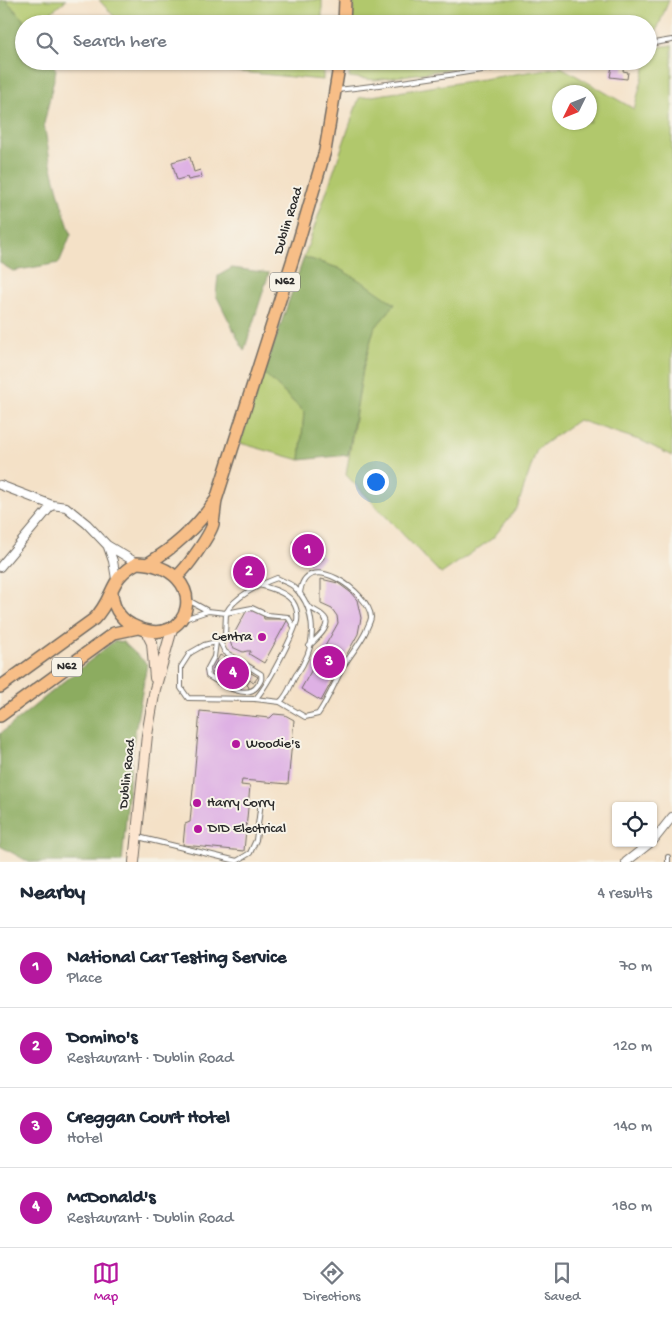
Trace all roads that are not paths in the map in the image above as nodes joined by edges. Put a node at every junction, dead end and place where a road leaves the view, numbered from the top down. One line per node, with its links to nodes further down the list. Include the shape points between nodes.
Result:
1 (345, 0): 2 (main road)
2 (344, 15)
3 (672, 40): 4 (lane)
4 (657, 42)
5 (338, 70): 7 (main road, Dublin Road / N62)
6 (479, 70): 7 (lane)
7 (335, 90): 9 (main road, Dublin Road / N62, via 325,151)
8 (0, 486): 10 (street)
9 (216, 500): 12 (main road, Dublin Road / N62, via 201,521 170,549); 14 (main road, Dublin Road / N62, via 212,526 187,567)
10 (52, 505): 11 (street, via 66,507); 13 (street)
11 (107, 545): 12 (street); 15 (street, via 112,556)
12 (142, 564): 14 (main road); 15 (main road, N62, via 124,571)
13 (0, 567)
14 (176, 576): 18 (main road, via 184,586)
15 (114, 585): 25 (main road, via 113,601 120,616); 28 (main road, N62, via 94,619)
16 (258, 585): 17 (lane, via 277,578 293,585); 21 (lane); 23 (lane, via 294,602 298,612)
17 (300, 594): 19 (lane); 31 (lane, via 301,584 309,575 322,572 360,595 371,618 318,714 305,717)
18 (187, 599): 20 (lane); 22 (main road)
19 (307, 606): 27 (lane, via 312,630); 27 (lane, via 326,620 323,632)
20 (208, 611): 21 (lane); 22 (lane)
21 (226, 613): 23 (lane, via 252,608 267,615 288,617); 26 (lane, via 225,636)
22 (180, 620): 24 (main road)
23 (294, 627): 30 (lane)
24 (172, 629): 25 (main road, N62, via 163,632); 29 (main road, Dublin Road)
25 (142, 630): 29 (main road, Dublin Road, via 152,643); 32 (main road, N62, via 114,633)
26 (217, 641): 26 (lane, via 208,676 246,693 253,691 259,685 261,674 225,652); 30 (lane, via 190,653 181,667 181,688 188,698)
27 (309, 646): 31 (lane, via 287,696)
28 (0, 686)
29 (155, 689): 35 (main road, Dublin Road)
30 (255, 699): 31 (lane)
31 (280, 702)
32 (0, 716)
33 (261, 802): 35 (lane, via 256,840 250,853 237,861)
34 (672, 817): 36 (street)
35 (136, 836): 39 (main road, Dublin Road)
36 (657, 836)
37 (645, 847): 38 (street)
38 (629, 861)
39 (134, 862)

